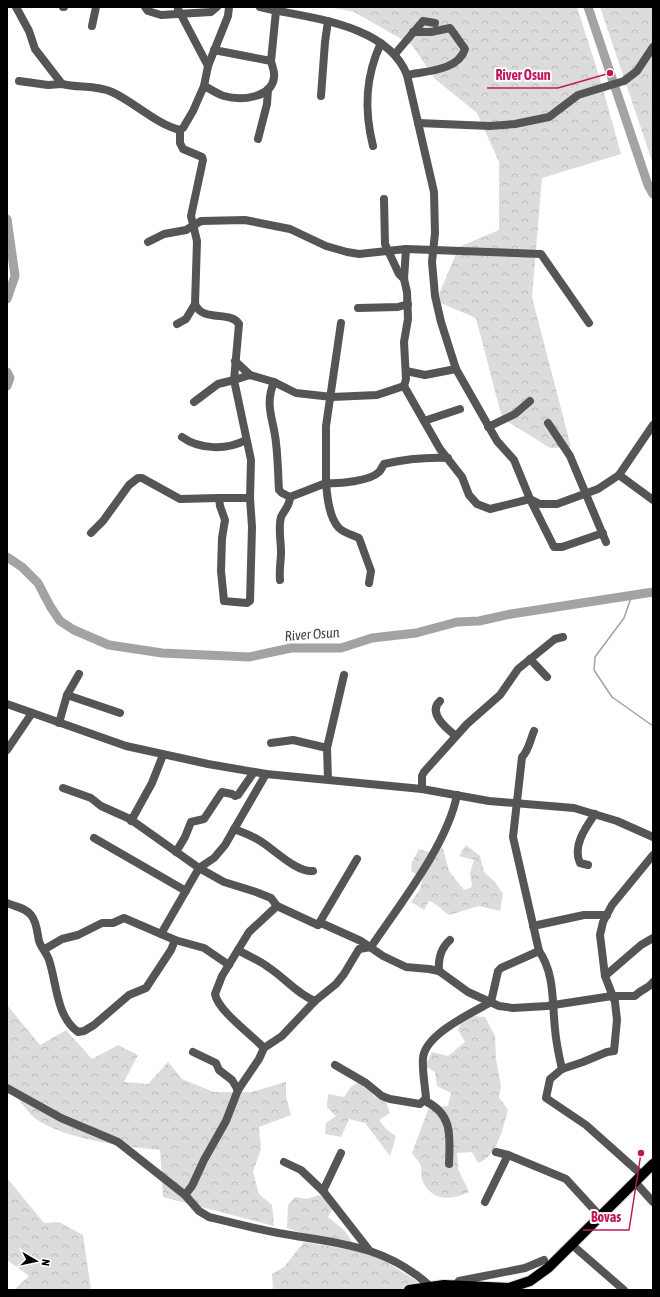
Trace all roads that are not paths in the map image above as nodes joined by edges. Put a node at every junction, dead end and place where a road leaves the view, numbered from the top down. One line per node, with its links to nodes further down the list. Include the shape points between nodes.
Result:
1 (16, 7): 23 (street, via 35,49)
2 (96, 7): 13 (street)
3 (145, 7): 7 (street, via 155,14)
4 (217, 7): 7 (street, via 211,12)
5 (229, 7): 17 (street, via 228,16)
6 (260, 7): 8 (street)
7 (178, 10): 20 (street)
8 (276, 11): 9 (street); 11 (street)
9 (287, 13): 10 (street); 11 (street)
10 (328, 21): 15 (street, via 360,32); 26 (street)
11 (276, 23): 19 (street)
12 (435, 23): 14 (street, via 423,22)
13 (92, 26)
14 (414, 32): 18 (street); 21 (street, via 450,28 465,49 449,68)
15 (381, 43): 18 (street); 30 (street, via 375,55 368,84 368,112)
16 (653, 47): 27 (street, via 637,71 624,81 578,95 549,117 515,124)
17 (214, 50): 19 (street); 20 (street)
18 (395, 54): 21 (street)
19 (271, 61): 25 (street, via 274,76)
20 (208, 66): 24 (street)
21 (407, 75): 27 (street)
22 (19, 81): 23 (street)
23 (62, 84): 28 (street, via 111,92)
24 (204, 86): 25 (street, via 227,97 251,98); 28 (street, via 193,112)
25 (268, 89): 29 (street)
26 (321, 96)
27 (418, 124): 36 (street, via 434,192)
28 (180, 130): 32 (street, via 180,143 183,149 198,154 203,160 191,216)
29 (258, 139)
30 (373, 146)
31 (384, 199): 35 (street, via 385,244)
32 (193, 225): 33 (street, via 179,233 164,234); 35 (street, via 208,220 245,220 290,229 326,246 347,252 359,254); 38 (street, via 197,241)
33 (148, 242)
34 (406, 250): 35 (street); 36 (street); 37 (street)
35 (389, 251): 37 (street, via 399,274)
36 (433, 251): 42 (street, via 541,254); 45 (street, via 434,296)
37 (404, 279): 39 (street)
38 (195, 304): 43 (street, via 186,319); 44 (street, via 200,312 237,321 240,329)
39 (408, 304): 40 (street); 46 (street, via 404,342)
40 (358, 308)
41 (341, 323): 51 (street)
42 (589, 323)
43 (177, 324)
44 (235, 361): 47 (street); 48 (street)
45 (456, 369): 46 (street, via 425,375); 58 (street)
46 (406, 371): 50 (street)
47 (250, 375): 48 (street); 49 (street)
48 (234, 380): 53 (street, via 218,384); 60 (street)
49 (274, 382): 51 (street, via 303,394); 65 (street, via 269,394 269,403 280,490 282,494)
50 (404, 386): 51 (street, via 377,395); 55 (street)
51 (332, 397): 63 (street, via 326,426)
52 (530, 401): 58 (street, via 515,414)
53 (194, 402)
54 (460, 408): 55 (street)
55 (424, 420): 61 (street)
56 (548, 423): 64 (street, via 570,456)
57 (653, 425): 62 (street)
58 (488, 427): 68 (street, via 496,441 514,460)
59 (182, 437): 60 (street, via 195,445 215,447 232,446)
60 (246, 440): 67 (street, via 251,460)
61 (448, 458): 63 (street, via 422,457 400,460 384,464 380,471 362,479); 68 (street, via 462,476 469,496 481,507 490,509)
62 (619, 475): 64 (street); 69 (street)
63 (326, 483): 65 (street); 74 (street, via 327,495 340,529 359,538 371,571)
64 (585, 495): 68 (street, via 557,504 540,504); 71 (street)
65 (290, 497): 73 (street, via 280,523)
66 (219, 498): 67 (street); 67 (street, via 225,520 220,571 223,600 247,603 251,597); 70 (street, via 180,499 138,478 129,485)
67 (250, 498)
68 (530, 499): 71 (street, via 554,547 562,547)
69 (653, 500)
70 (91, 533)
71 (603, 533): 72 (street)
72 (606, 542)
73 (280, 580)
74 (369, 583)
75 (563, 637): 76 (street, via 555,639)
76 (530, 659): 79 (street); 87 (street, via 518,669 500,695)
77 (79, 674): 80 (street)
78 (344, 674): 89 (street)
79 (547, 677)
80 (67, 696): 83 (street); 85 (street)
81 (440, 701): 87 (street, via 436,707 438,717)
82 (7, 704): 84 (street)
83 (120, 713)
84 (32, 714): 85 (street); 90 (street)
85 (59, 723): 91 (street, via 126,746)
86 (534, 731): 98 (street, via 527,752 522,757)
87 (456, 736): 96 (street, via 424,772)
88 (271, 743): 89 (street, via 293,740)
89 (327, 748): 94 (street)
90 (7, 750)
91 (163, 755): 92 (street); 100 (street, via 152,783)
92 (254, 772): 93 (street); 104 (street, via 238,795 222,792 204,819 191,822)
93 (266, 774): 94 (street); 101 (street)
94 (328, 779): 96 (street)
95 (63, 788): 100 (street, via 91,798)
96 (422, 789): 97 (street)
97 (457, 795): 98 (street, via 489,801); 120 (street, via 442,837)
98 (518, 802): 99 (street, via 554,805); 115 (street, via 513,837)
99 (595, 814): 102 (street); 107 (street, via 583,831 579,844 579,861)
100 (131, 821): 104 (street)
101 (234, 829): 108 (street, via 214,858); 109 (street, via 257,839 299,868 307,872)
102 (653, 837)
103 (94, 838): 110 (street)
104 (176, 852): 108 (street)
105 (653, 855): 113 (street, via 618,896)
106 (357, 859): 114 (street)
107 (588, 865)
108 (199, 868): 110 (street); 112 (street, via 224,882 271,898)
109 (313, 871)
110 (186, 891): 116 (street)
111 (7, 903): 121 (street, via 25,909 32,916 40,943)
112 (277, 906): 114 (street); 122 (street, via 249,932)
113 (607, 915): 115 (street, via 584,915); 126 (street, via 600,935)
114 (318, 925): 120 (street, via 322,923)
115 (533, 926): 123 (street)
116 (161, 934): 118 (street); 121 (street, via 124,918 113,923 102,923 78,935 62,939)
117 (653, 938): 126 (street)
118 (175, 940): 121 (street, via 146,988 129,995 84,1032 78,1032 71,1027 61,1010); 124 (street, via 204,948)
119 (450, 940): 125 (street, via 442,949)
120 (371, 947): 125 (street, via 382,956 406,967); 129 (street, via 359,949 344,974)
121 (45, 949)
122 (238, 950): 124 (street); 129 (street, via 268,966 303,996)
123 (539, 950): 130 (street, via 498,971); 131 (street, via 549,971)
124 (229, 965): 132 (street, via 216,989 216,997 241,1028)
125 (439, 971): 130 (street, via 468,992)
126 (605, 976): 128 (street)
127 (653, 982): 128 (street, via 646,990 639,991 635,996)
128 (616, 998): 131 (street); 135 (street, via 614,1051)
129 (315, 1001): 132 (street, via 282,1036)
130 (490, 1002): 131 (street, via 513,1008); 138 (street, via 432,1039 425,1048)
131 (553, 1005): 135 (street)
132 (264, 1048): 137 (street, via 260,1059)
133 (193, 1052): 137 (street, via 216,1063 219,1070 232,1080)
134 (335, 1065): 138 (street, via 366,1083 382,1096 420,1104)
135 (562, 1069): 145 (street, via 550,1079 546,1098 586,1125)
136 (7, 1088): 147 (street, via 61,1118 118,1142)
137 (238, 1090): 147 (street, via 226,1121)
138 (425, 1101): 143 (street, via 440,1110 446,1118 449,1128)
139 (496, 1152): 141 (street)
140 (341, 1153): 146 (street)
141 (508, 1155): 148 (street); 150 (street, via 566,1180)
142 (284, 1162): 146 (street, via 300,1170)
143 (449, 1164)
144 (653, 1164): 145 (main road)
145 (638, 1178): 149 (street); 150 (main road)
146 (323, 1191): 152 (street)
147 (185, 1195): 152 (street, via 199,1211 209,1217)
148 (485, 1202)
149 (653, 1202)
150 (599, 1215): 151 (main road)
151 (571, 1244): 156 (main road, via 548,1268 530,1281 509,1288); 158 (street)
152 (369, 1250): 154 (street, via 382,1254 421,1277)
153 (544, 1260): 155 (street, via 525,1268 459,1281)
154 (430, 1286): 155 (main road); 157 (main road)
155 (455, 1286): 156 (main road)
156 (483, 1289)
157 (409, 1290)
158 (624, 1290)

